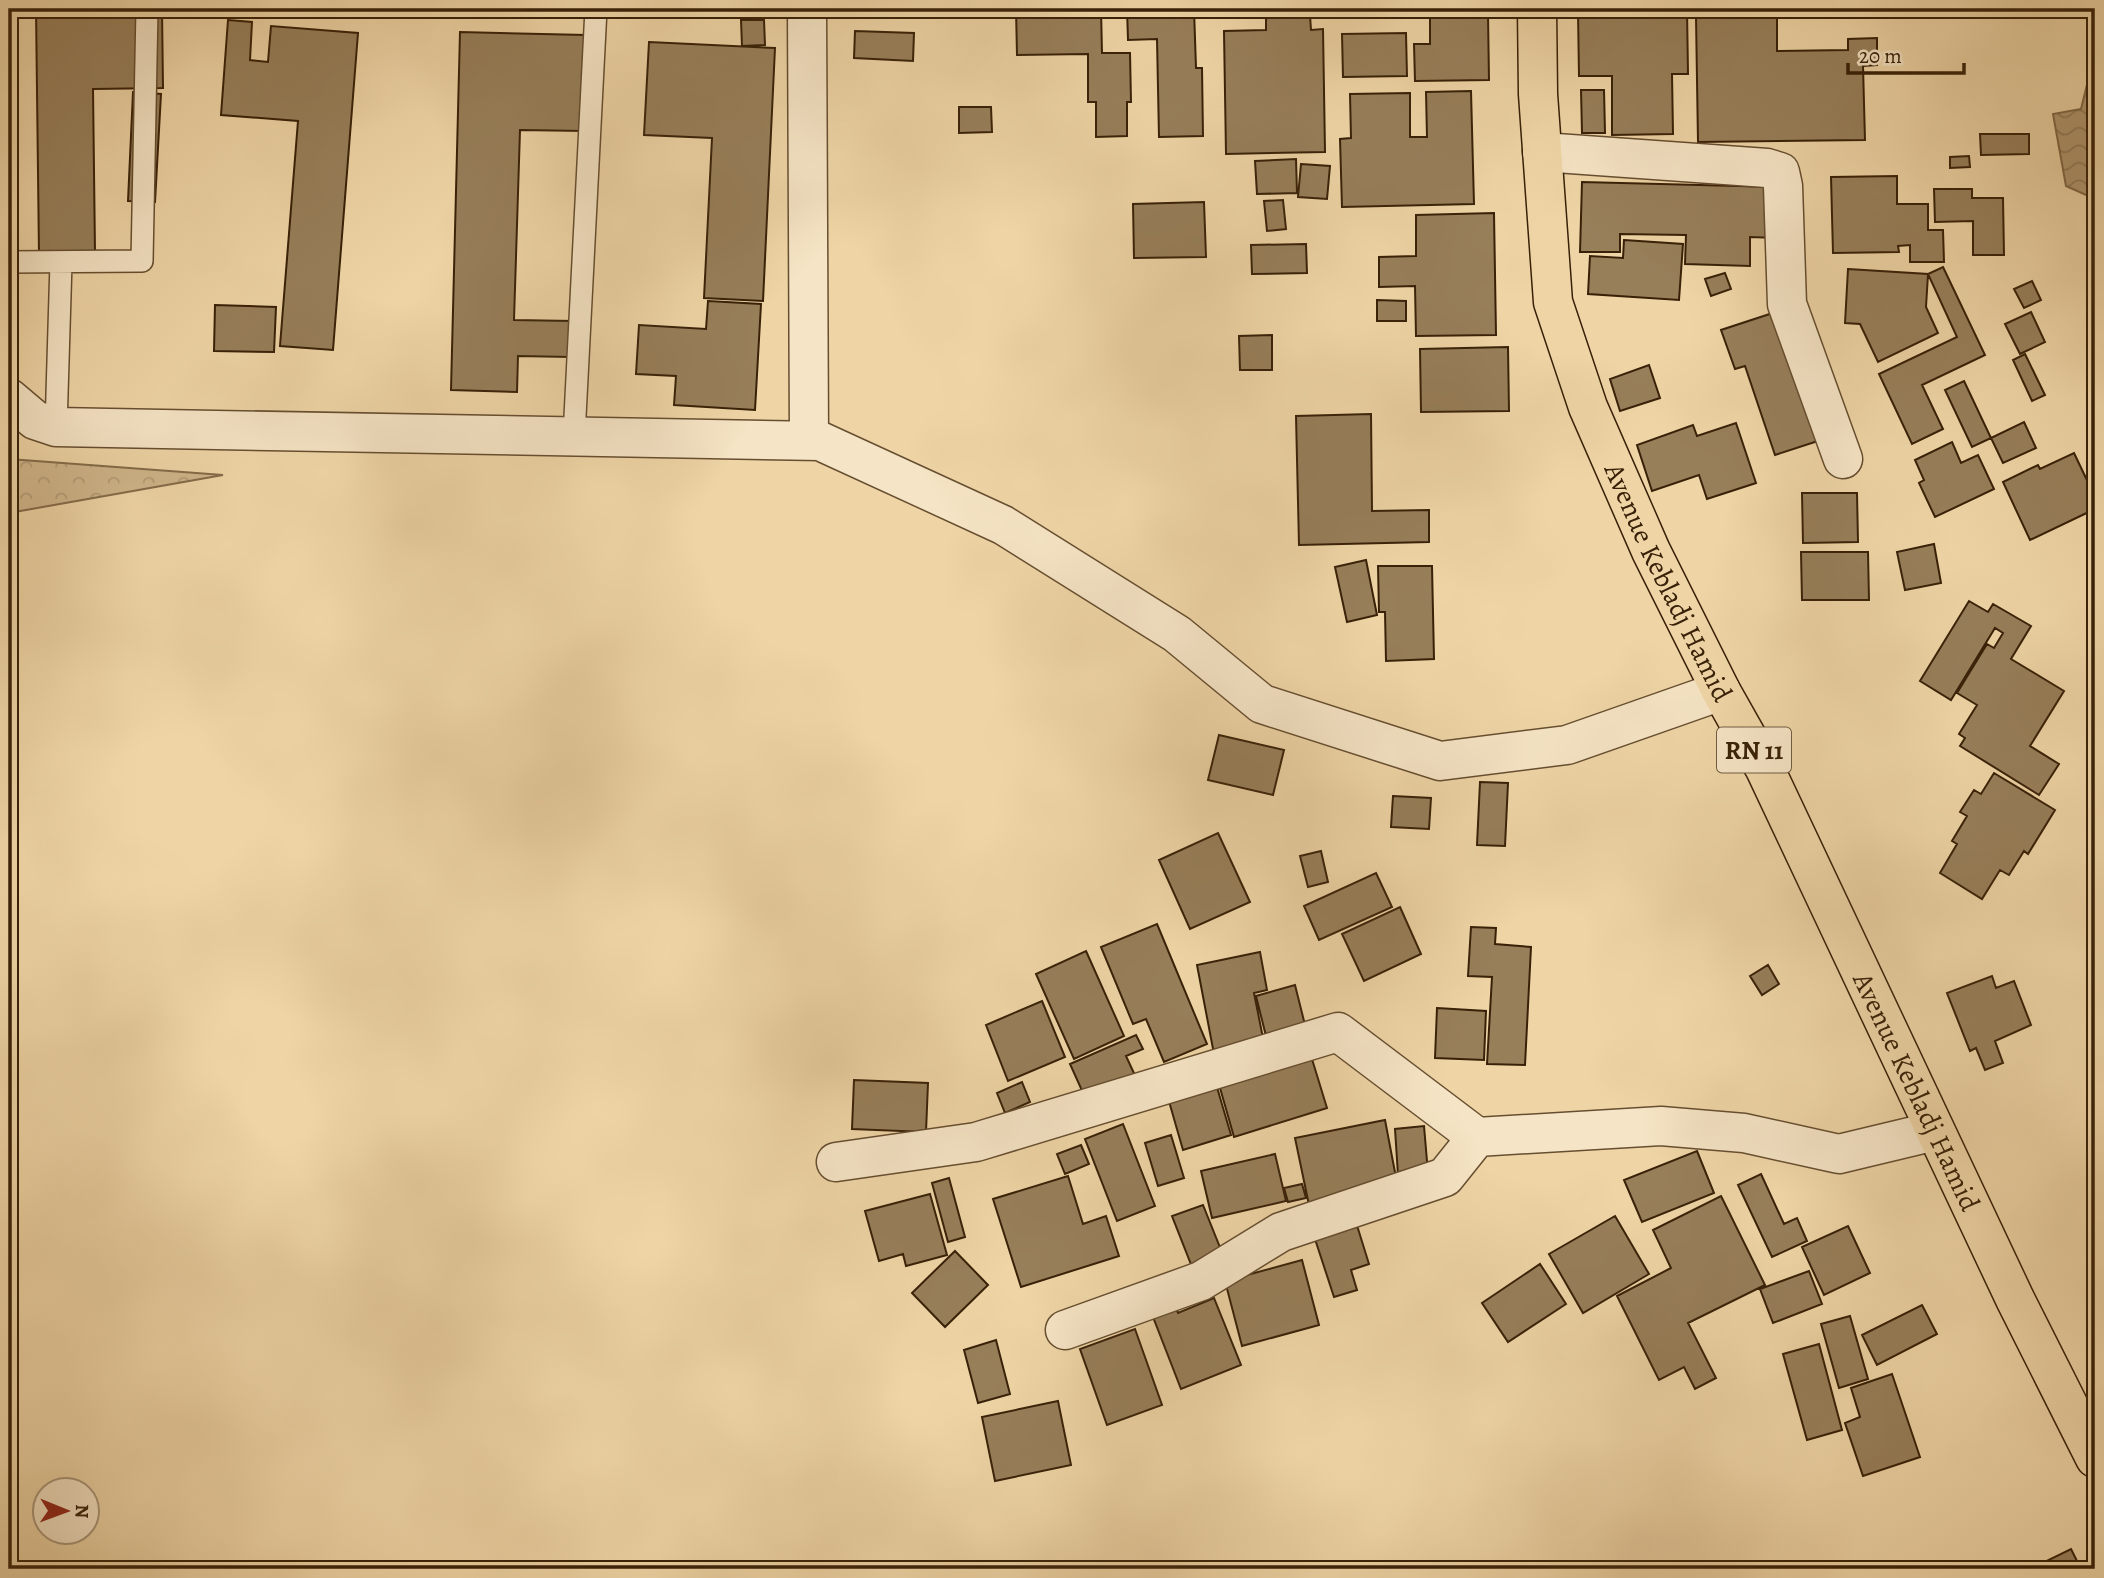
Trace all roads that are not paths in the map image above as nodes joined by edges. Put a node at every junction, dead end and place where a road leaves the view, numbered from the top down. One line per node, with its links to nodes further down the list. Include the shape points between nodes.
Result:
1 (147, 9): 7 (lane, via 142,261)
2 (596, 9): 10 (lane)
3 (807, 9): 11 (street)
4 (1536, 9): 5 (main road, Avenue Kebladj Hamid / RN 11)
5 (1542, 152): 12 (street, via 1780,172 1787,304); 13 (main road, Avenue Kebladj Hamid / RN 11, via 1553,302 1561,328 1588,407 1651,551)
6 (9, 262): 7 (lane)
7 (61, 262): 9 (lane)
8 (9, 398): 9 (street, via 34,420)
9 (56, 427): 10 (street)
10 (574, 436): 11 (street)
11 (809, 439): 13 (street, via 1003,525 1177,634 1262,704 1440,761 1567,746)
12 (1843, 459)
13 (1721, 691): 14 (main road, Avenue Kebladj Hamid / RN 11, via 1765,769)
14 (1935, 1131): 15 (street, via 1839,1154 1744,1133 1661,1126); 18 (main road, Avenue Kebladj Hamid / RN 11)
15 (1476, 1137): 16 (street, via 1338,1032 976,1142); 17 (street, via 1445,1177 1281,1232 1201,1281)
16 (836, 1161)
17 (1065, 1330)
18 (2095, 1458)

